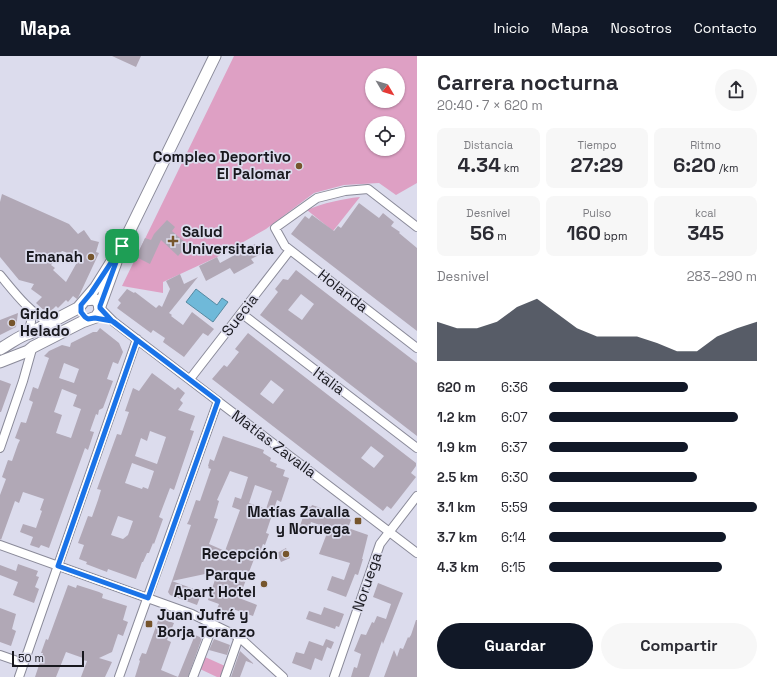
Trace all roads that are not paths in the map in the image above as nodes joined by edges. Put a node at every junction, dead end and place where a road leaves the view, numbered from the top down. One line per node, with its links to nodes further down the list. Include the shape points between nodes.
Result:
1 (215, 56): 3 (street)
2 (417, 227): 4 (street, Holanda, via 368,189 346,191 317,198 275,228)
3 (122, 246): 6 (street); 8 (street)
4 (290, 250): 9 (street, Suecia); 15 (street, Holanda)
5 (0, 275): 7 (street)
6 (83, 303): 8 (street, via 94,299); 8 (street, via 82,315 88,319); 10 (street)
7 (30, 310): 10 (street); 11 (street)
8 (97, 313): 12 (street, Matías Zavalla); 14 (street)
9 (241, 313): 19 (street, Suecia); 23 (street, Italia)
10 (50, 323): 11 (street)
11 (29, 333): 13 (street); 14 (street, via 34,339)
12 (137, 340): 19 (street, Matías Zavalla); 28 (street)
13 (13, 342): 16 (street); 17 (street, via 14,351)
14 (32, 348): 17 (street); 20 (street)
15 (417, 348)
16 (0, 349)
17 (19, 354): 18 (street); 20 (street, via 24,369)
18 (0, 362)
19 (190, 380): 21 (street, Matías Zavalla)
20 (23, 381): 22 (street)
21 (218, 401): 25 (street, Matías Zavalla); 29 (street)
22 (0, 448)
23 (417, 448)
24 (417, 496): 25 (street, Noruega)
25 (390, 532): 27 (street, Matías Zavalla); 39 (street, Noruega, via 380,544)
26 (0, 545): 28 (street)
27 (417, 553)
28 (58, 566): 29 (street); 33 (street)
29 (148, 598): 30 (street, via 192,614); 35 (street)
30 (213, 625): 31 (street); 36 (street)
31 (239, 637): 37 (street); 38 (street)
32 (0, 655): 33 (street)
33 (23, 663): 34 (street)
34 (18, 677)
35 (119, 677)
36 (193, 677)
37 (225, 677)
38 (283, 677)
39 (334, 677)

